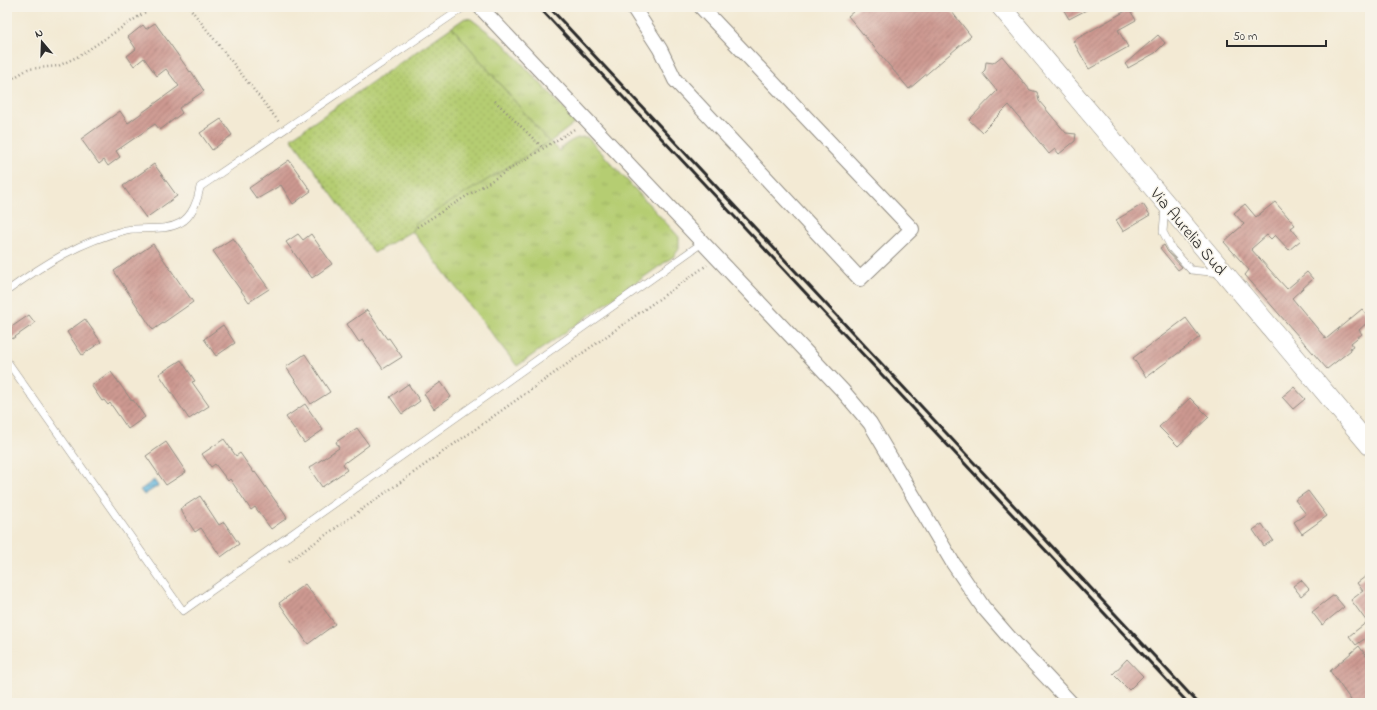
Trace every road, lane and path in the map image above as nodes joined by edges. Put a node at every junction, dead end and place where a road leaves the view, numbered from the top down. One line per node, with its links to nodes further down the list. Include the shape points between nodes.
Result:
1 (153, 7): 8 (path, via 78,56 58,66 28,69)
2 (189, 7): 11 (path)
3 (464, 7): 11 (lane)
4 (480, 7): 10 (street)
5 (633, 7): 6 (street, via 660,49 675,80 860,279 912,229)
6 (700, 7)
7 (1004, 10): 18 (main road, Via Aurelia Sud)
8 (7, 82)
9 (495, 101): 12 (path)
10 (587, 121): 12 (path); 14 (street)
11 (284, 129): 16 (lane, via 200,187 193,209 181,223 168,227 126,230 96,239 74,248)
12 (543, 148): 13 (path)
13 (417, 227)
14 (702, 243): 15 (street); 17 (lane, via 183,611)
15 (716, 258): 19 (path); 20 (street, via 842,390 870,423 953,562 984,607)
16 (7, 291)
17 (7, 361)
18 (1370, 446)
19 (289, 560)
20 (1071, 703)

